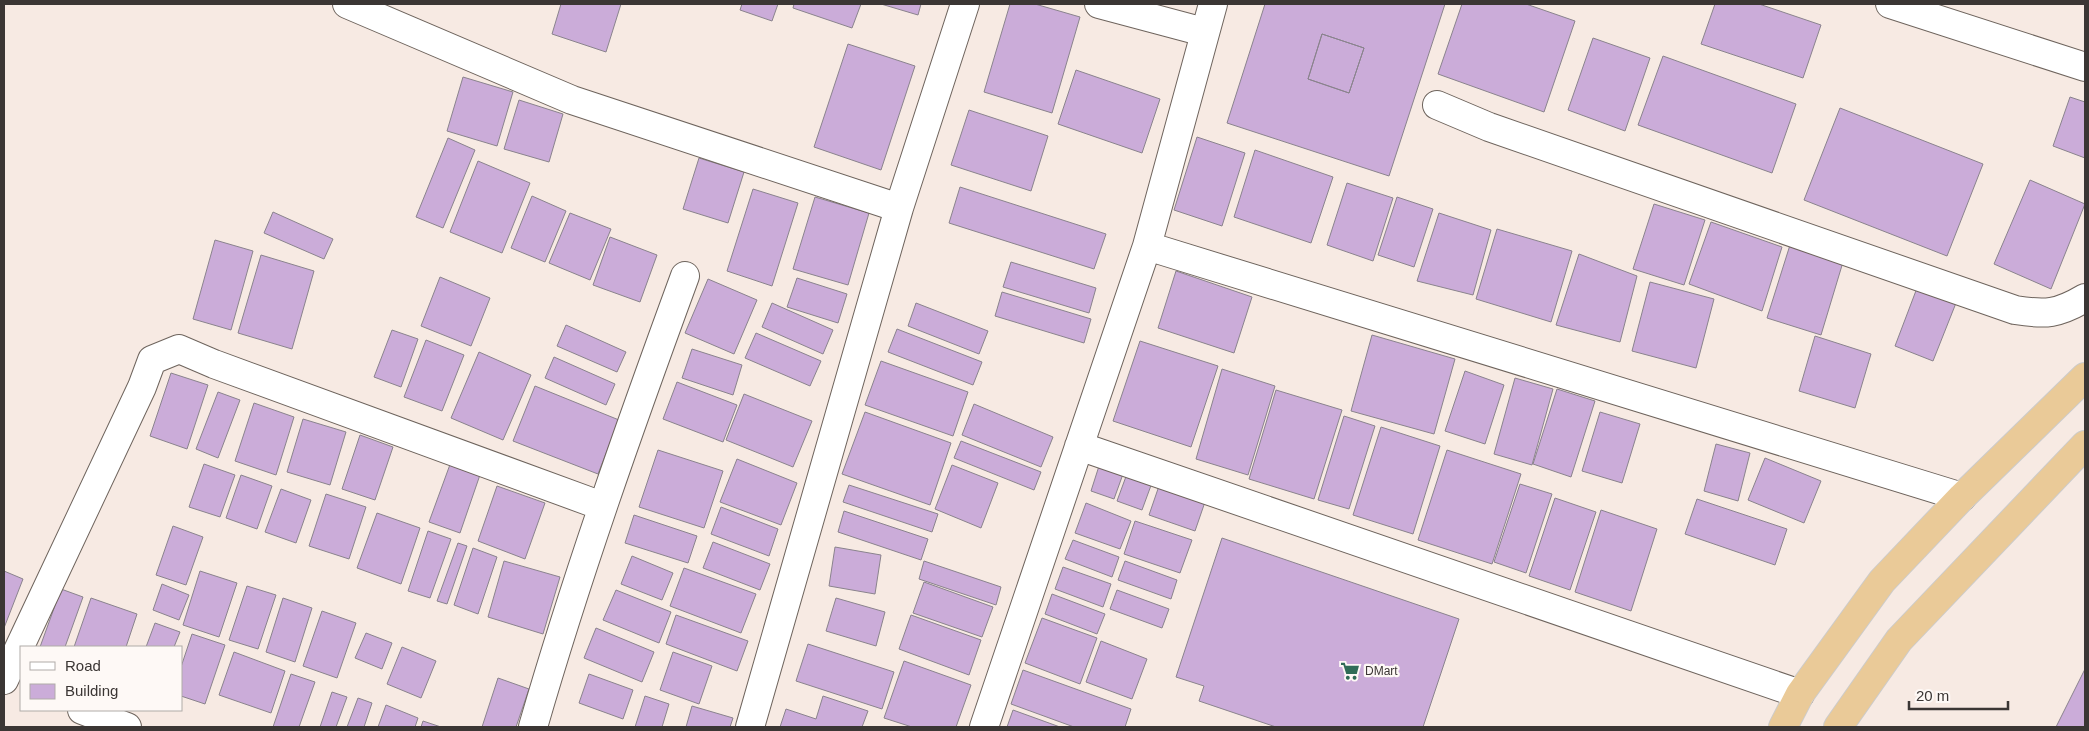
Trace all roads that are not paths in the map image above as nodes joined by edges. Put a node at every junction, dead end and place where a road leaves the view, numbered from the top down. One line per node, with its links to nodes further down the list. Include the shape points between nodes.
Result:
1 (347, 4): 9 (street, via 572,100)
2 (965, 4): 9 (street)
3 (1099, 4): 6 (street)
4 (1212, 4): 6 (street)
5 (1890, 4): 7 (street)
6 (1204, 32): 10 (street)
7 (2085, 67)
8 (1437, 105): 12 (street, via 1489,127 2015,310 2038,314 2064,310)
9 (900, 208): 26 (street)
10 (1147, 246): 14 (street); 16 (street)
11 (685, 276): 17 (street)
12 (2085, 298)
13 (2085, 377): 16 (highway)
14 (1079, 446): 22 (street); 27 (street)
15 (2081, 454): 29 (highway, via 1898,640)
16 (1962, 497): 22 (highway, via 1882,581)
17 (602, 506): 19 (street, via 179,349 152,360); 25 (street)
18 (20, 646): 20 (street)
19 (20, 646)
20 (4, 680): 21 (street)
21 (20, 686)
22 (1800, 694): 28 (highway)
23 (85, 711): 24 (street)
24 (126, 727)
25 (533, 727)
26 (750, 727)
27 (984, 727)
28 (1783, 727)
29 (1838, 727)

